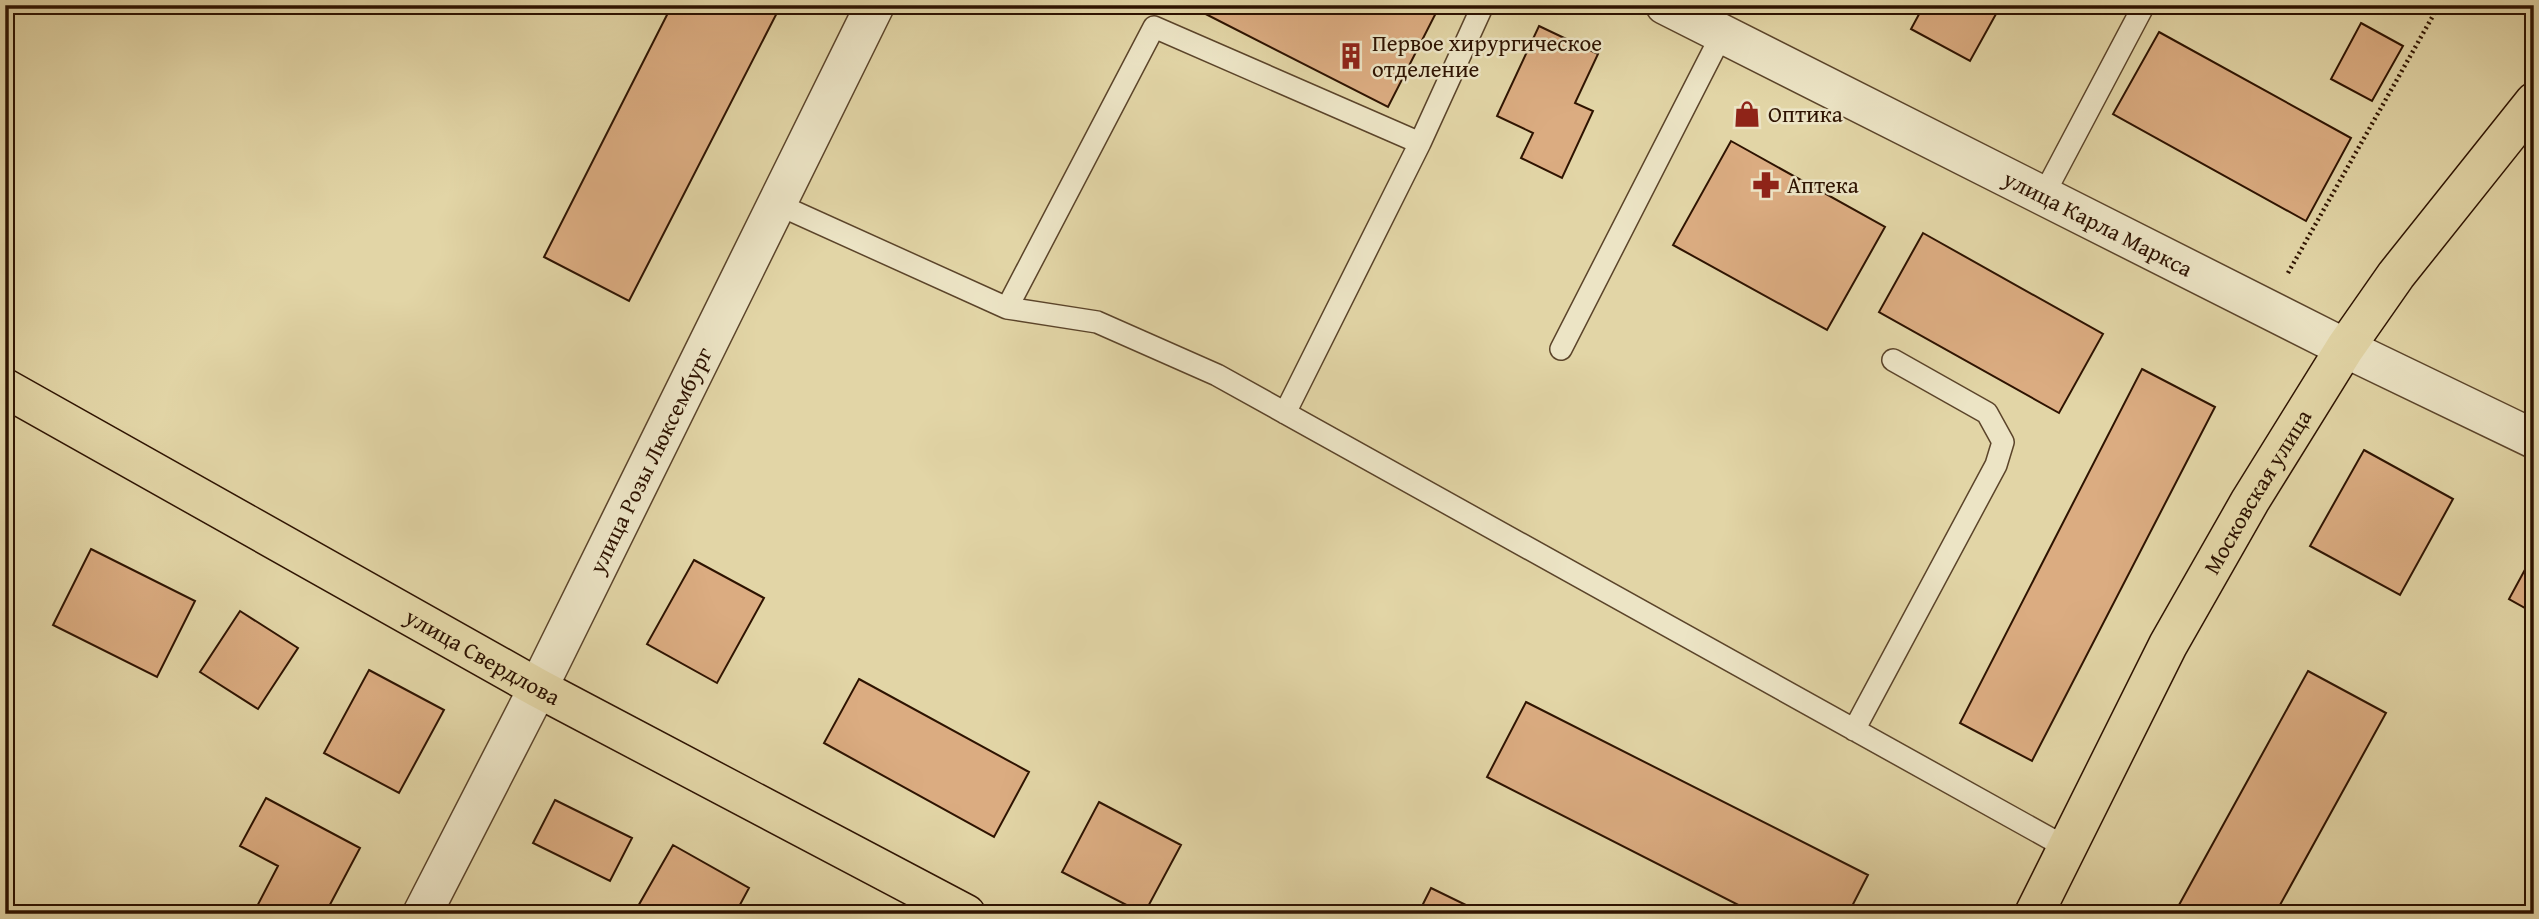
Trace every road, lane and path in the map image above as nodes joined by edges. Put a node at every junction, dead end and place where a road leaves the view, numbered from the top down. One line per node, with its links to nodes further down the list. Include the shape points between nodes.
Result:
1 (875, 5): 10 (street, улица Розы Люксембург)
2 (1483, 5): 8 (lane)
3 (1665, 5): 6 (street, улица Карла Маркса)
4 (2144, 5): 9 (lane)
5 (2439, 5): 12 (path)
6 (1722, 34): 9 (street, улица Карла Маркса); 14 (lane)
7 (2534, 102): 13 (main road, Московская улица, via 2396,275)
8 (1420, 143): 11 (lane, via 1154,27); 17 (lane)
9 (2043, 196): 12 (street, улица Карла Маркса)
10 (777, 204): 11 (lane); 19 (street, улица Розы Люксембург)
11 (1007, 308): 17 (lane, via 1097,321 1217,375)
12 (2267, 309): 13 (street, улица Карла Маркса)
13 (2345, 348): 18 (street, улица Карла Маркса); 21 (main road, Московская улица, via 2168,645)
14 (1561, 349)
15 (1893, 360): 20 (lane, via 1987,413 2003,442 1996,465)
16 (5, 388): 19 (main road, улица Свердлова)
17 (1285, 413): 20 (lane)
18 (2534, 439)
19 (538, 688): 22 (main road, улица Свердлова); 23 (street, улица Розы Люксембург)
20 (1854, 730): 21 (lane)
21 (2067, 848): 24 (main road, Московская улица)
22 (956, 912)
23 (422, 914)
24 (2034, 914)

